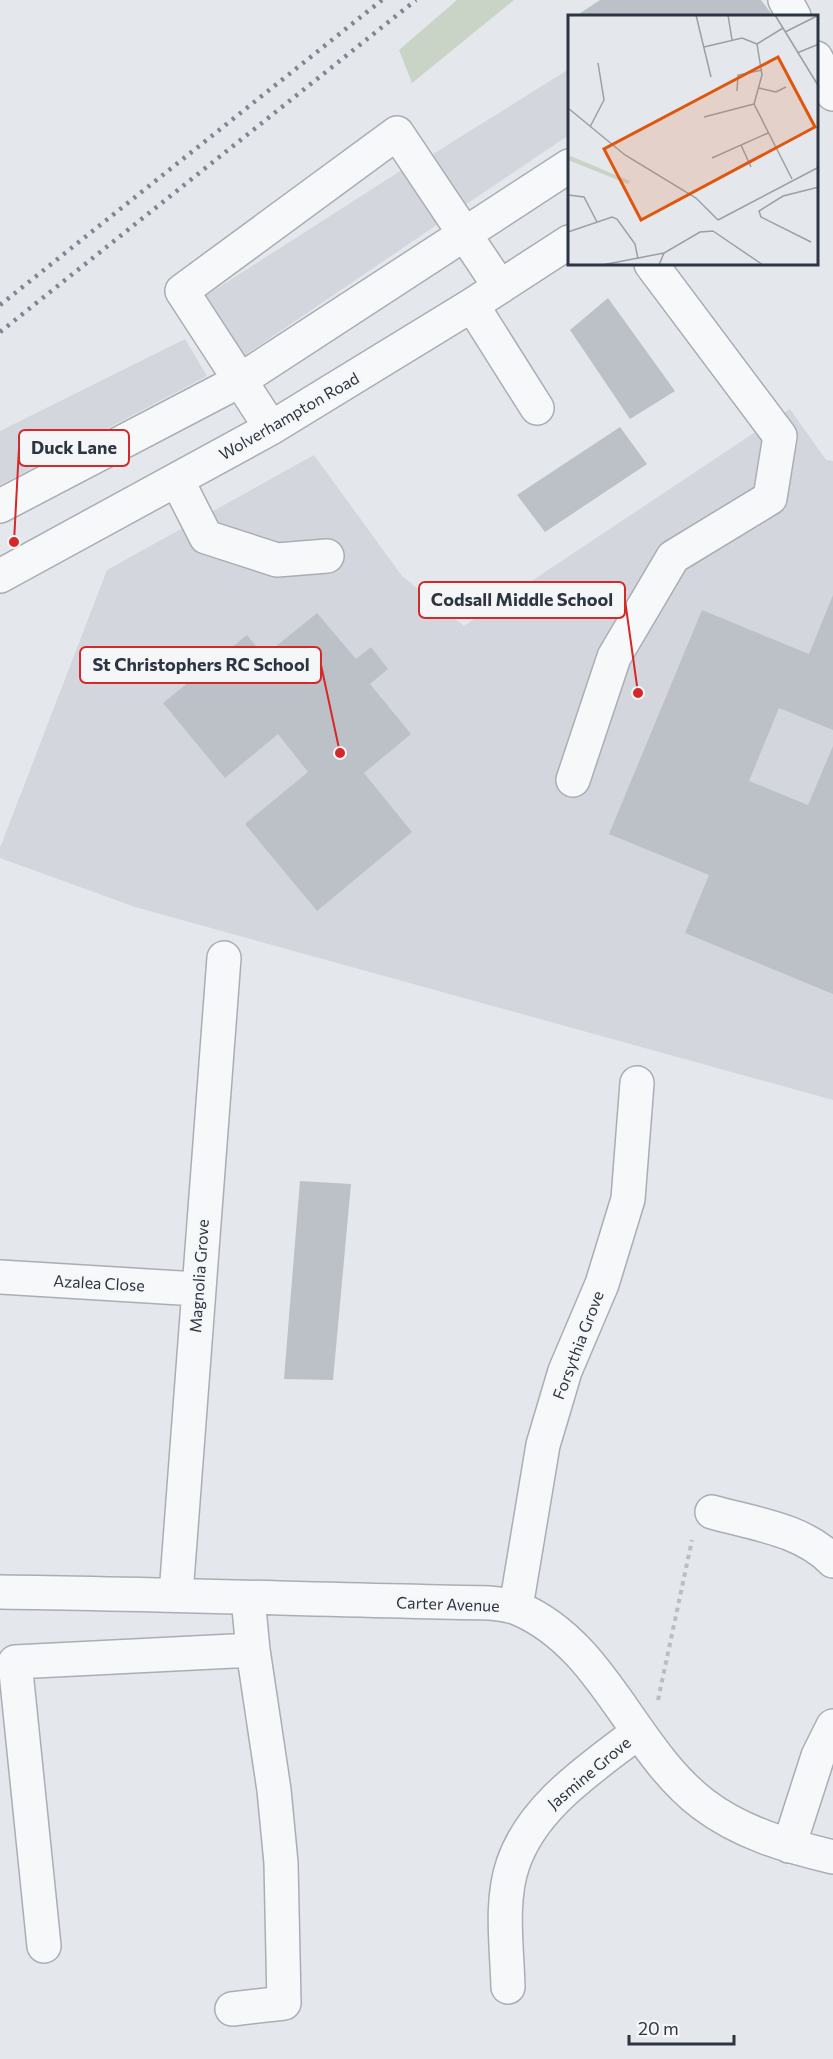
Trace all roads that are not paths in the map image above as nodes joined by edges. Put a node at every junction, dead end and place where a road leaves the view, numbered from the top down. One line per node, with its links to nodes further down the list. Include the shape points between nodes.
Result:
1 (785, 0): 2 (street)
2 (793, 15)
3 (824, 77): 4 (street)
4 (818, 97)
5 (568, 167): 6 (street)
6 (465, 234): 9 (street); 11 (street); 11 (street, via 397,133 182,291)
7 (568, 243): 9 (street, Wolverhampton Road)
8 (652, 266): 18 (street, via 780,436 777,466 770,498 673,557 614,657)
9 (500, 287): 10 (street, Wolverhampton Road)
10 (472, 305): 12 (street); 13 (street, Wolverhampton Road)
11 (239, 381): 13 (street); 15 (street)
12 (537, 408)
13 (271, 428): 14 (street, Wolverhampton Road)
14 (177, 480): 16 (street, via 206,537 277,560); 17 (street, Wolverhampton Road)
15 (0, 506)
16 (327, 556)
17 (0, 576)
18 (573, 780)
19 (224, 958): 22 (street, Magnolia Grove)
20 (637, 1083): 28 (street, Forsythia Grove, via 628,1199 602,1284 565,1371 543,1445)
21 (0, 1277): 22 (street, Azalea Close)
22 (197, 1288): 26 (street, Magnolia Grove)
23 (712, 1512): 24 (street, via 799,1536)
24 (833, 1561)
25 (0, 1592): 26 (street, Carter Avenue)
26 (176, 1594): 27 (street, Carter Avenue)
27 (248, 1598): 28 (street, Carter Avenue, via 490,1603); 29 (street)
28 (516, 1607): 31 (street, Carter Avenue, via 551,1628 584,1655)
29 (253, 1650): 34 (street, via 15,1662); 36 (street, via 281,1863 284,2003)
30 (833, 1726): 32 (street, via 818,1756)
31 (638, 1732): 32 (street, Carter Avenue, via 703,1804 740,1827); 35 (street, Jasmine Grove, via 556,1798 533,1825 513,1864 506,1914)
32 (789, 1846): 33 (street, Carter Avenue)
33 (833, 1857)
34 (44, 1946)
35 (508, 1987)
36 (232, 2009)

